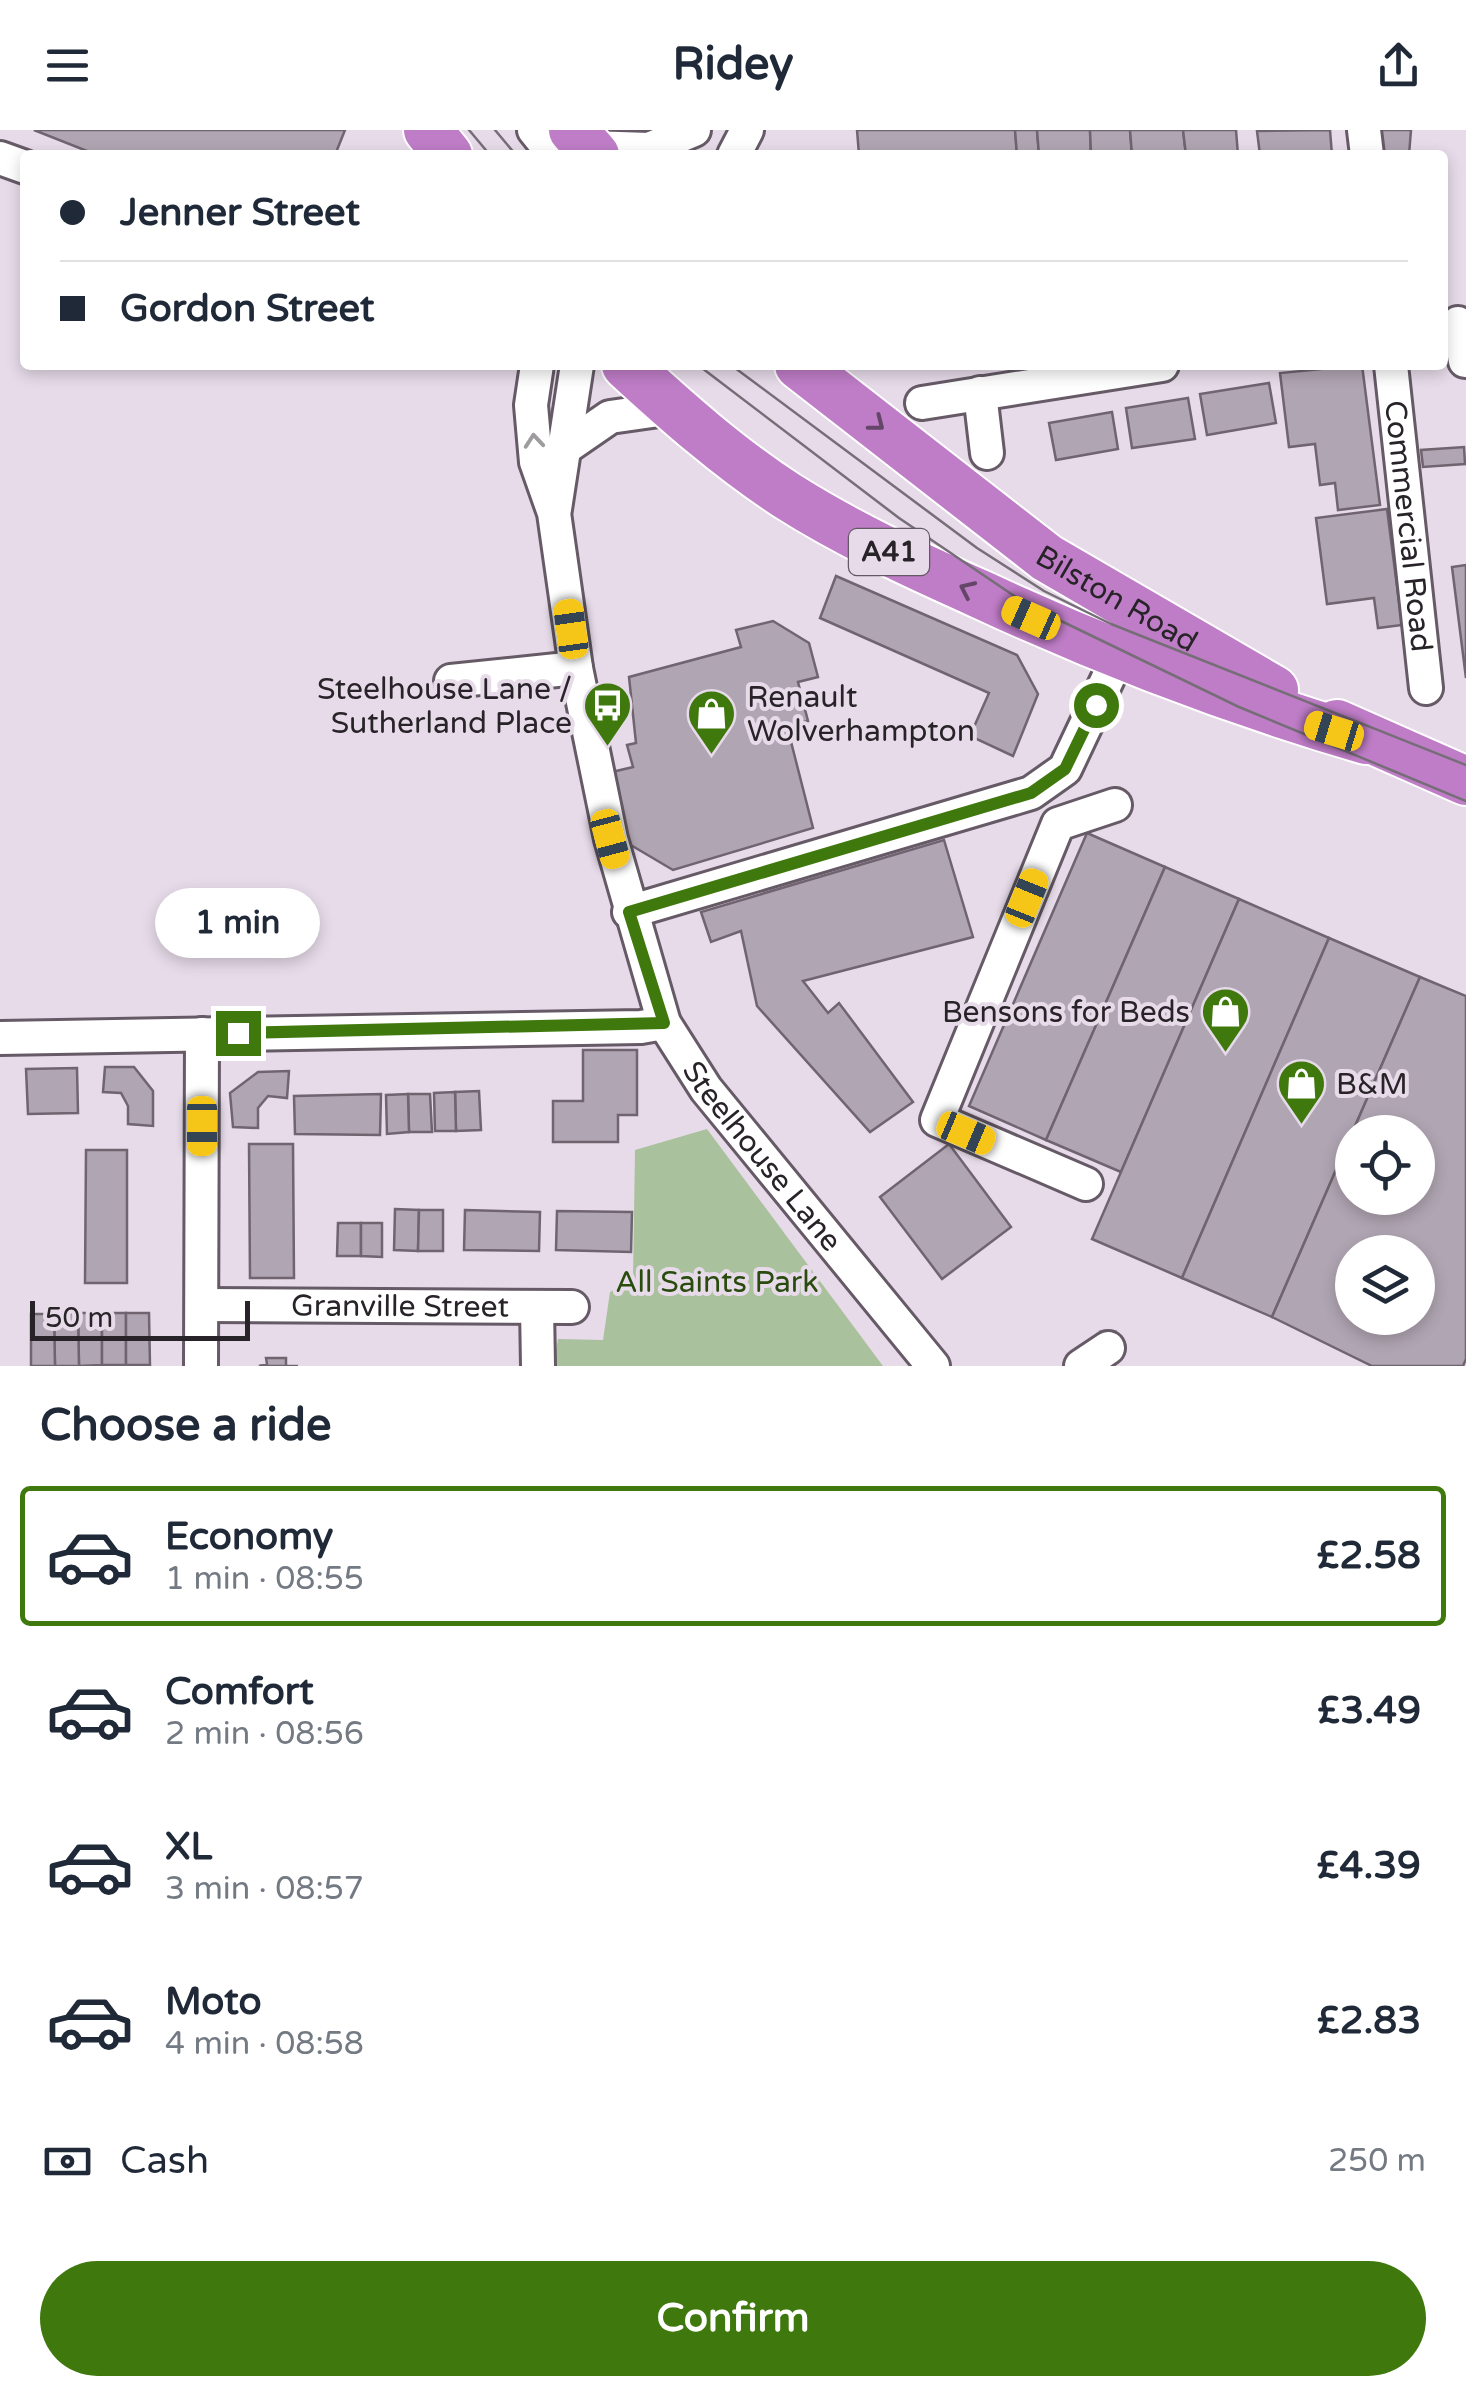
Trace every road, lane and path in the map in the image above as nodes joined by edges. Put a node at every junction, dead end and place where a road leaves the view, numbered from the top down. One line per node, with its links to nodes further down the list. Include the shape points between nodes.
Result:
1 (428, 130): 5 (highway)
2 (534, 130): 4 (street)
3 (694, 130): 4 (street, via 649,149)
4 (578, 147)
5 (444, 150)
6 (1455, 323): 7 (street)
7 (1465, 360)
8 (536, 370): 19 (street, Steelhouse Lane, one-way to 8, via 536,462)
9 (576, 370): 17 (street, Steelhouse Lane)
10 (631, 370): 16 (highway, Bilston Road / A41)
11 (805, 370): 24 (highway, Bilston Road / A41, one-way to 24, via 1047,558)
12 (1130, 370): 14 (street)
13 (1392, 370): 23 (street, Commercial Road)
14 (980, 393): 15 (street); 18 (street)
15 (922, 404)
16 (673, 408): 17 (street, via 610,417); 20 (highway, Bilston Road / A41, one-way to 16, via 851,533 783,493)
17 (565, 448): 19 (street, Steelhouse Lane)
18 (987, 453)
19 (554, 513): 21 (street, Steelhouse Lane)
20 (1118, 657): 24 (highway, Bilston Road / A41); 25 (street)
21 (576, 668): 22 (street); 29 (street, Steelhouse Lane)
22 (451, 681)
23 (1426, 688)
24 (1366, 740): 26 (highway, Bilston Road / A41)
25 (1057, 774): 28 (street); 29 (street, via 1031,793)
26 (1466, 782)
27 (1115, 806): 28 (street)
28 (1080, 816): 33 (street, via 1058,824 936,1120)
29 (629, 912): 30 (street, Steelhouse Lane)
30 (664, 1023): 31 (street); 39 (street, Steelhouse Lane, via 706,1089)
31 (202, 1034): 32 (street); 34 (street)
32 (0, 1038)
33 (1086, 1184)
34 (202, 1305): 35 (street, Granville Street); 37 (street)
35 (537, 1307): 36 (street, Granville Street); 38 (street, Granville Street)
36 (572, 1307)
37 (201, 1366)
38 (538, 1366)
39 (933, 1366)

